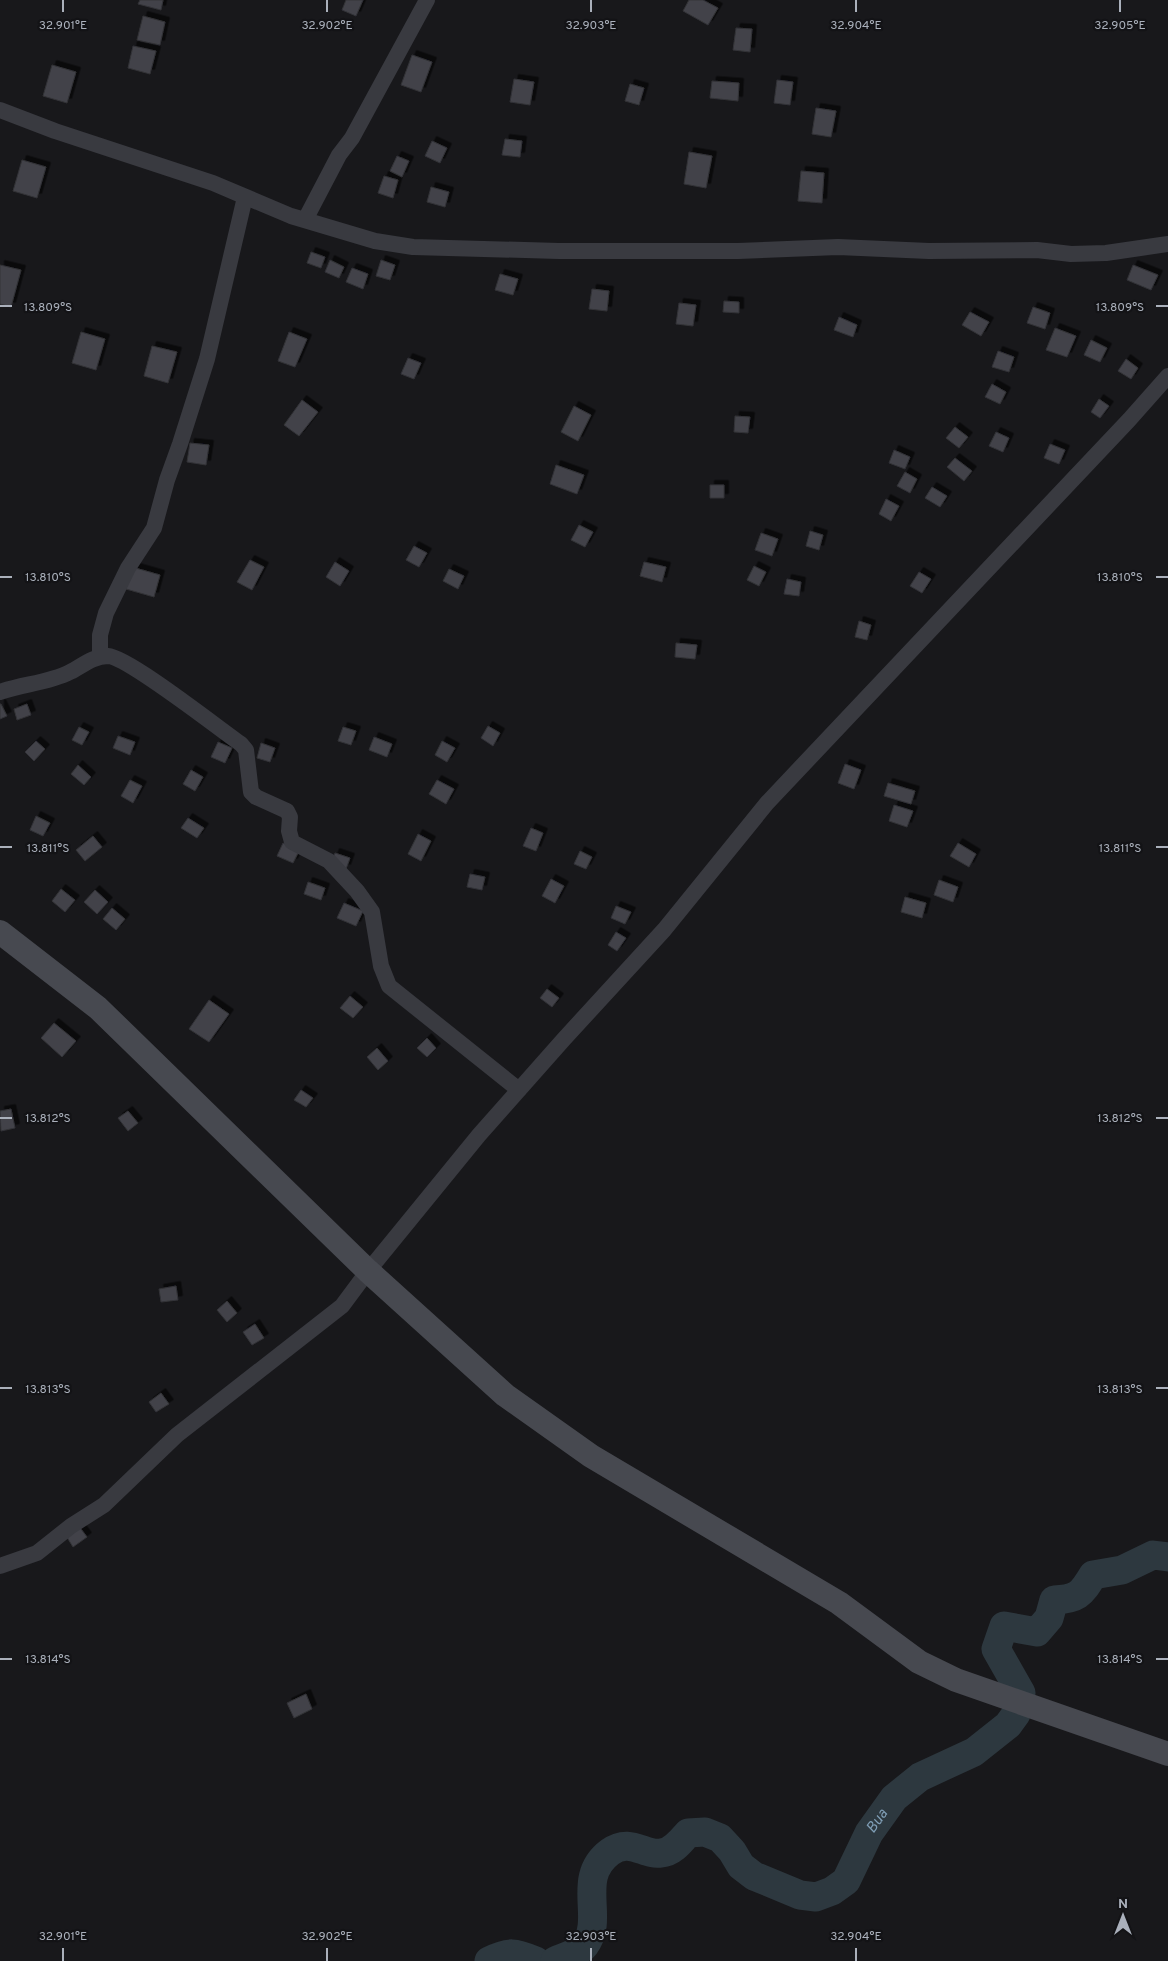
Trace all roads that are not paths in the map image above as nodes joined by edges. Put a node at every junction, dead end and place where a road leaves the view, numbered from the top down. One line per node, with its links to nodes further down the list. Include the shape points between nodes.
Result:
1 (427, 0): 4 (street)
2 (0, 110): 3 (street)
3 (245, 197): 4 (street); 7 (street, via 208,360 166,480 154,528 128,568 106,613 100,635)
4 (305, 220): 5 (street, via 375,241 413,247 550,251 838,248 1037,250 1071,254 1106,253)
5 (1168, 244)
6 (1168, 376): 10 (street, via 767,803 664,930)
7 (100, 657): 8 (street, via 53,679); 10 (street, via 123,660 246,750 251,792 287,812 292,842 329,862 372,912 381,966 389,986)
8 (0, 692)
9 (0, 932): 11 (street, via 98,1008)
10 (519, 1090): 11 (street)
11 (368, 1271): 12 (street, via 342,1306 176,1435 104,1505 37,1552); 13 (street, via 505,1395 591,1456 839,1603 918,1662 956,1680)
12 (0, 1566)
13 (1168, 1754)

